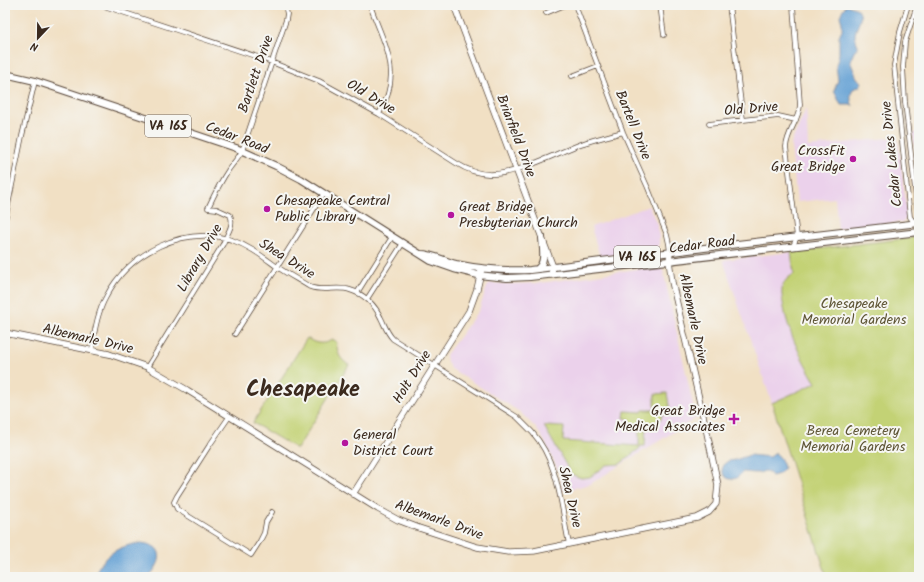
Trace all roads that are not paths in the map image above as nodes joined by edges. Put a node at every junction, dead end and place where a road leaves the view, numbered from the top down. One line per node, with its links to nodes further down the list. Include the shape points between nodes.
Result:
1 (101, 5): 14 (street, Old Drive)
2 (285, 5): 14 (street, Bartlett Drive, via 286,20)
3 (370, 5): 19 (street, via 391,68 389,92)
4 (454, 5): 25 (street, Briarfield Drive)
5 (565, 5): 12 (street)
6 (575, 5): 15 (street, Bartell Drive)
7 (660, 5): 13 (street)
8 (729, 5): 20 (street)
9 (793, 5): 21 (street, via 800,105)
10 (908, 5): 28 (street, Cedar Lakes Drive, via 894,65 910,217)
11 (917, 5): 28 (street, Cedar Lakes Drive, via 905,42 903,68)
12 (546, 13)
13 (664, 35)
14 (272, 62): 19 (street, Old Drive, via 319,81); 24 (street, Bartlett Drive)
15 (598, 66): 17 (street); 23 (street, Bartell Drive)
16 (5, 74): 18 (main road, Cedar Road / VA 165)
17 (572, 76)
18 (35, 81): 24 (main road, Cedar Road / VA 165); 27 (street)
19 (379, 114): 25 (street, Old Drive, via 466,169 484,174)
20 (743, 120): 21 (street, Old Drive, via 778,116); 22 (street, Old Drive)
21 (796, 120): 32 (street, via 786,147)
22 (709, 124)
23 (623, 132): 25 (street, Old Drive, via 583,143); 37 (street, Bartell Drive, via 667,235)
24 (242, 150): 26 (main road, Cedar Road / VA 165); 33 (street, Library Drive, via 208,208 220,210 231,216 232,225)
25 (516, 169): 31 (street, Briarfield Drive)
26 (324, 193): 30 (main road, Cedar Road / VA 165); 40 (street)
27 (5, 220)
28 (918, 224): 32 (main road, Cedar Road / VA 165); 34 (main road, via 908,229 866,234)
29 (919, 232): 34 (main road, Cedar Road / VA 165)
30 (392, 237): 35 (main road, Cedar Road / VA 165); 46 (street)
31 (542, 237): 41 (street, Briarfield Drive); 43 (main road, via 543,262)
32 (797, 237): 36 (street); 37 (main road, Cedar Road / VA 165)
33 (225, 238): 40 (street, Shea Drive, via 248,247); 50 (street, Shea Drive, via 204,235 184,238 156,248 134,262 118,278 105,298); 52 (street, Library Drive)
34 (847, 240): 36 (main road, Cedar Road / VA 165)
35 (403, 243): 38 (main road, Cedar Road / VA 165); 47 (street)
36 (793, 246): 39 (main road, Cedar Road / VA 165)
37 (670, 253): 39 (street, Albemarle Drive); 41 (main road, Cedar Road / VA 165)
38 (421, 254): 42 (main road, Cedar Road / VA 165); 44 (main road, Cedar Road / VA 165, via 448,267)
39 (669, 261): 45 (main road, Cedar Road / VA 165); 56 (street, Albemarle Drive, via 718,486 716,504 709,512 698,518)
40 (277, 267): 46 (street, Shea Drive, via 314,288 340,288); 49 (street)
41 (553, 267): 43 (main road, Cedar Road / VA 165); 45 (street)
42 (482, 268): 43 (main road, Cedar Road / VA 165); 44 (street, Holt Drive)
43 (536, 269)
44 (481, 275): 45 (main road, Cedar Road / VA 165, via 518,278); 51 (street, Holt Drive, via 469,311)
45 (551, 275)
46 (357, 293): 47 (street, Shea Drive)
47 (367, 299): 51 (street, Shea Drive, via 377,309 390,336)
48 (5, 333): 50 (street, Albemarle Drive)
49 (236, 333)
50 (92, 350): 52 (street, Albemarle Drive)
51 (434, 364): 54 (street, Holt Drive); 56 (street, Shea Drive, via 503,407 533,433 550,462)
52 (147, 367): 53 (street, Albemarle Drive)
53 (229, 417): 54 (street, Albemarle Drive); 55 (street, via 177,496 174,505 186,516 251,555)
54 (353, 494): 56 (street, Albemarle Drive, via 398,520 477,548 520,552 545,550)
55 (272, 512)
56 (569, 544)

